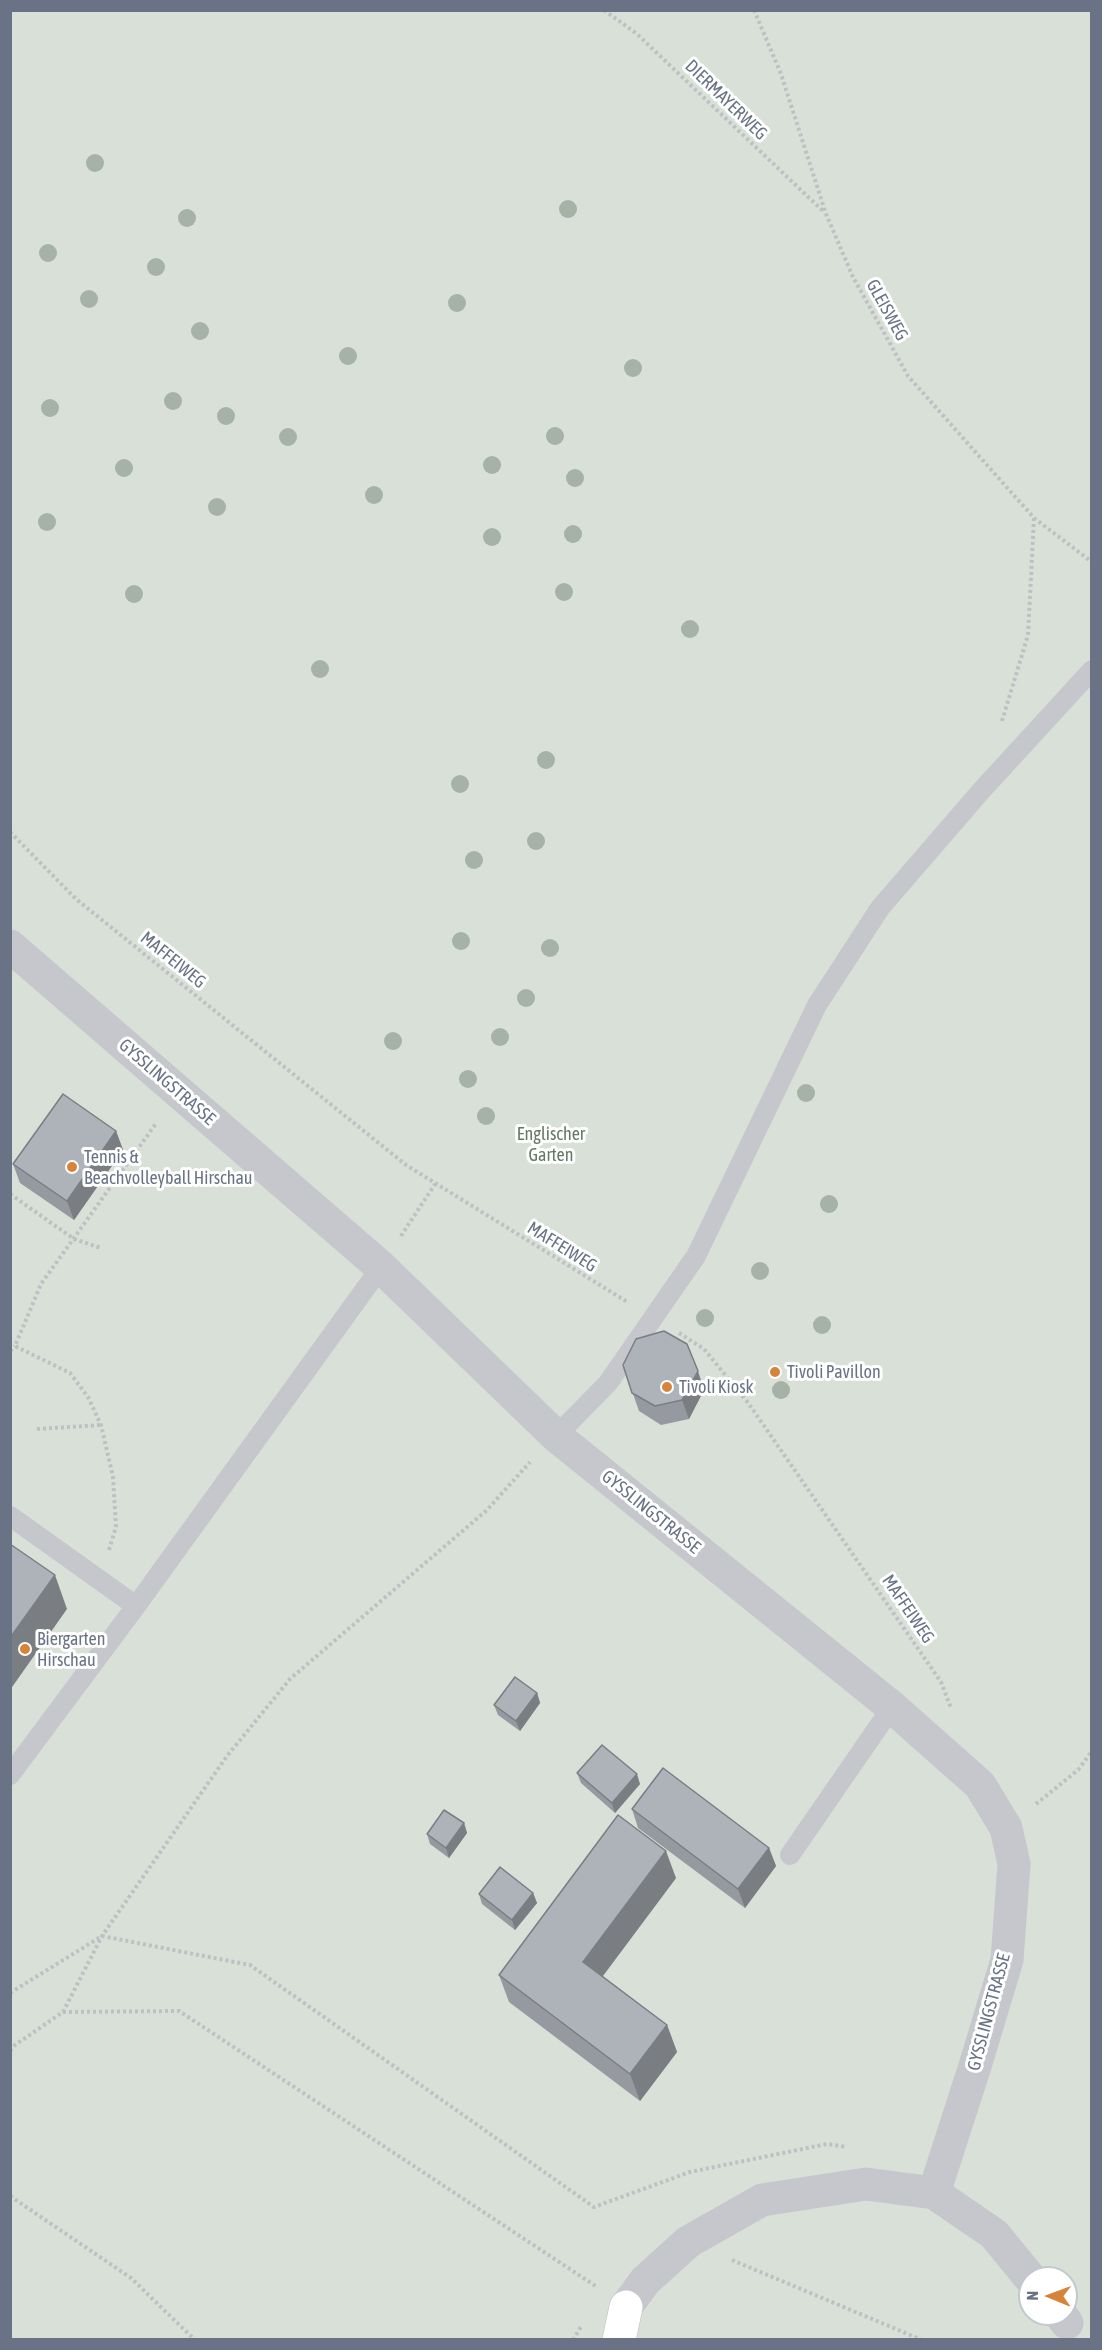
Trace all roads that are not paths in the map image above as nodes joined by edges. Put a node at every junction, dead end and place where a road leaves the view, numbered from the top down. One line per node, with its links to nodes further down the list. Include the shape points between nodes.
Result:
1 (1092, 670): 4 (lane, via 981,791 874,918 817,1005 696,1256 608,1383)
2 (10, 946): 3 (street, GYSSLINGSTRASSE)
3 (381, 1268): 4 (street, GYSSLINGSTRASSE); 6 (lane)
4 (556, 1436): 7 (street, GYSSLINGSTRASSE)
5 (10, 1516): 6 (lane)
6 (136, 1606): 8 (lane)
7 (892, 1707): 9 (lane); 10 (street, GYSSLINGSTRASSE, via 980,1785 1006,1828 1014,1864 1006,1960)
8 (10, 1775)
9 (790, 1855)
10 (934, 2193): 11 (street, via 994,2234); 12 (street, via 866,2184 762,2200 688,2242 645,2281)
11 (1020, 2266)
12 (626, 2307): 13 (highway)
13 (618, 2340)

